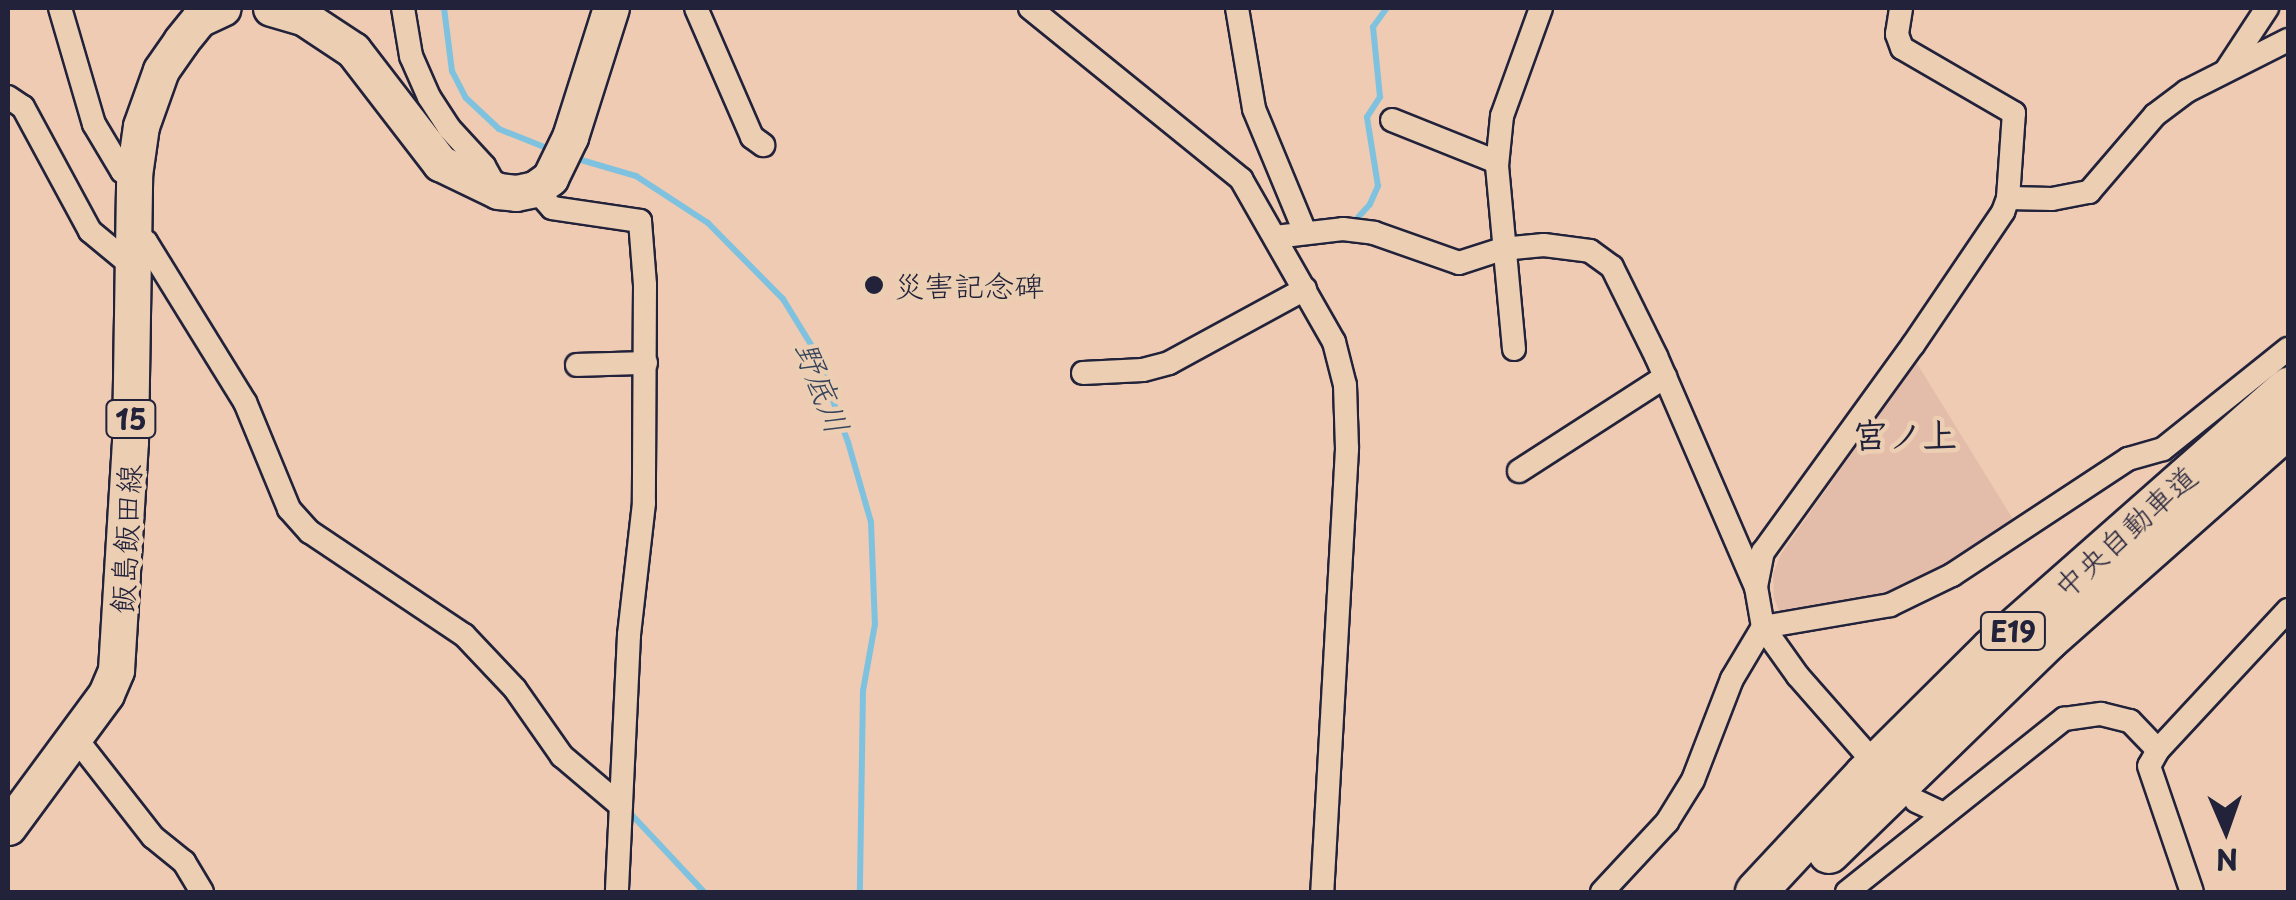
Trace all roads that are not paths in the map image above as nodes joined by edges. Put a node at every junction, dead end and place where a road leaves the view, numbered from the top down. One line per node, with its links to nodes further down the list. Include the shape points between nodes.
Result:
1 (60, 8): 18 (street, via 94,124 122,170)
2 (223, 8): 18 (main road, 飯島飯田線 / 15, via 199,19 161,70 141,126)
3 (271, 8): 20 (main road, via 303,18 353,50 440,163)
4 (402, 8): 20 (street, via 411,56 429,96)
5 (612, 8): 19 (main road, via 570,138)
6 (696, 8): 16 (street, via 752,137)
7 (1030, 8): 24 (street, via 1240,179)
8 (1237, 8): 22 (street, via 1254,109)
9 (1540, 8): 17 (street, via 1502,116)
10 (1902, 8): 21 (street, via 1902,48 2014,113)
11 (2267, 8): 13 (street)
12 (2288, 40): 13 (street)
13 (2225, 72): 21 (street, via 2155,115 2090,192)
14 (8, 97): 26 (street, via 22,106 90,231)
15 (1392, 120): 17 (street)
16 (764, 145)
17 (1497, 162): 25 (street)
18 (134, 175): 23 (main road, 飯島飯田線 / 15)
19 (543, 184): 20 (main road); 30 (street, via 552,208 640,221)
20 (498, 190)
21 (2008, 198): 37 (street, via 1912,345 1762,552)
22 (1305, 232): 24 (street); 25 (street, via 1374,233 1460,263)
23 (134, 233): 26 (main road, 飯島飯田線 / 15); 44 (street, via 146,242 245,402 289,508 310,532 464,635 516,690 562,756)
24 (1275, 237): 27 (street)
25 (1502, 249): 28 (street); 33 (street, via 1590,251 1612,267)
26 (136, 268): 40 (main road, 飯島飯田線 / 15, via 116,670)
27 (1305, 289): 32 (street, via 1169,362); 49 (street, via 1334,342 1347,412)
28 (1514, 349)
29 (2288, 349): 39 (street, via 2163,449 2128,459 1952,575 1890,605)
30 (646, 363): 31 (street); 44 (street, via 644,503)
31 (577, 365)
32 (1083, 373)
33 (1665, 377): 36 (street); 37 (street)
34 (2288, 388): 51 (highway, 中央自動車道 / E19, via 1992,649)
35 (2288, 428): 52 (highway, 中央自動車道 / E19, via 2048,640)
36 (1519, 471)
37 (1756, 586): 39 (street)
38 (2288, 610): 41 (street)
39 (1763, 626): 42 (street); 50 (street, via 1732,679 1684,794)
40 (74, 736): 46 (main road, 飯島飯田線 / 15); 47 (street, via 154,837 184,862)
41 (2158, 750): 45 (street, via 2130,721 2101,714 2064,719); 54 (street, via 2150,766)
42 (1864, 751)
43 (1916, 801): 45 (street)
44 (621, 806): 48 (street)
45 (1944, 814): 53 (street)
46 (8, 827)
47 (202, 892)
48 (617, 892)
49 (1322, 892)
50 (1602, 892)
51 (1756, 892)
52 (1792, 892)
53 (1847, 892)
54 (2192, 892)

